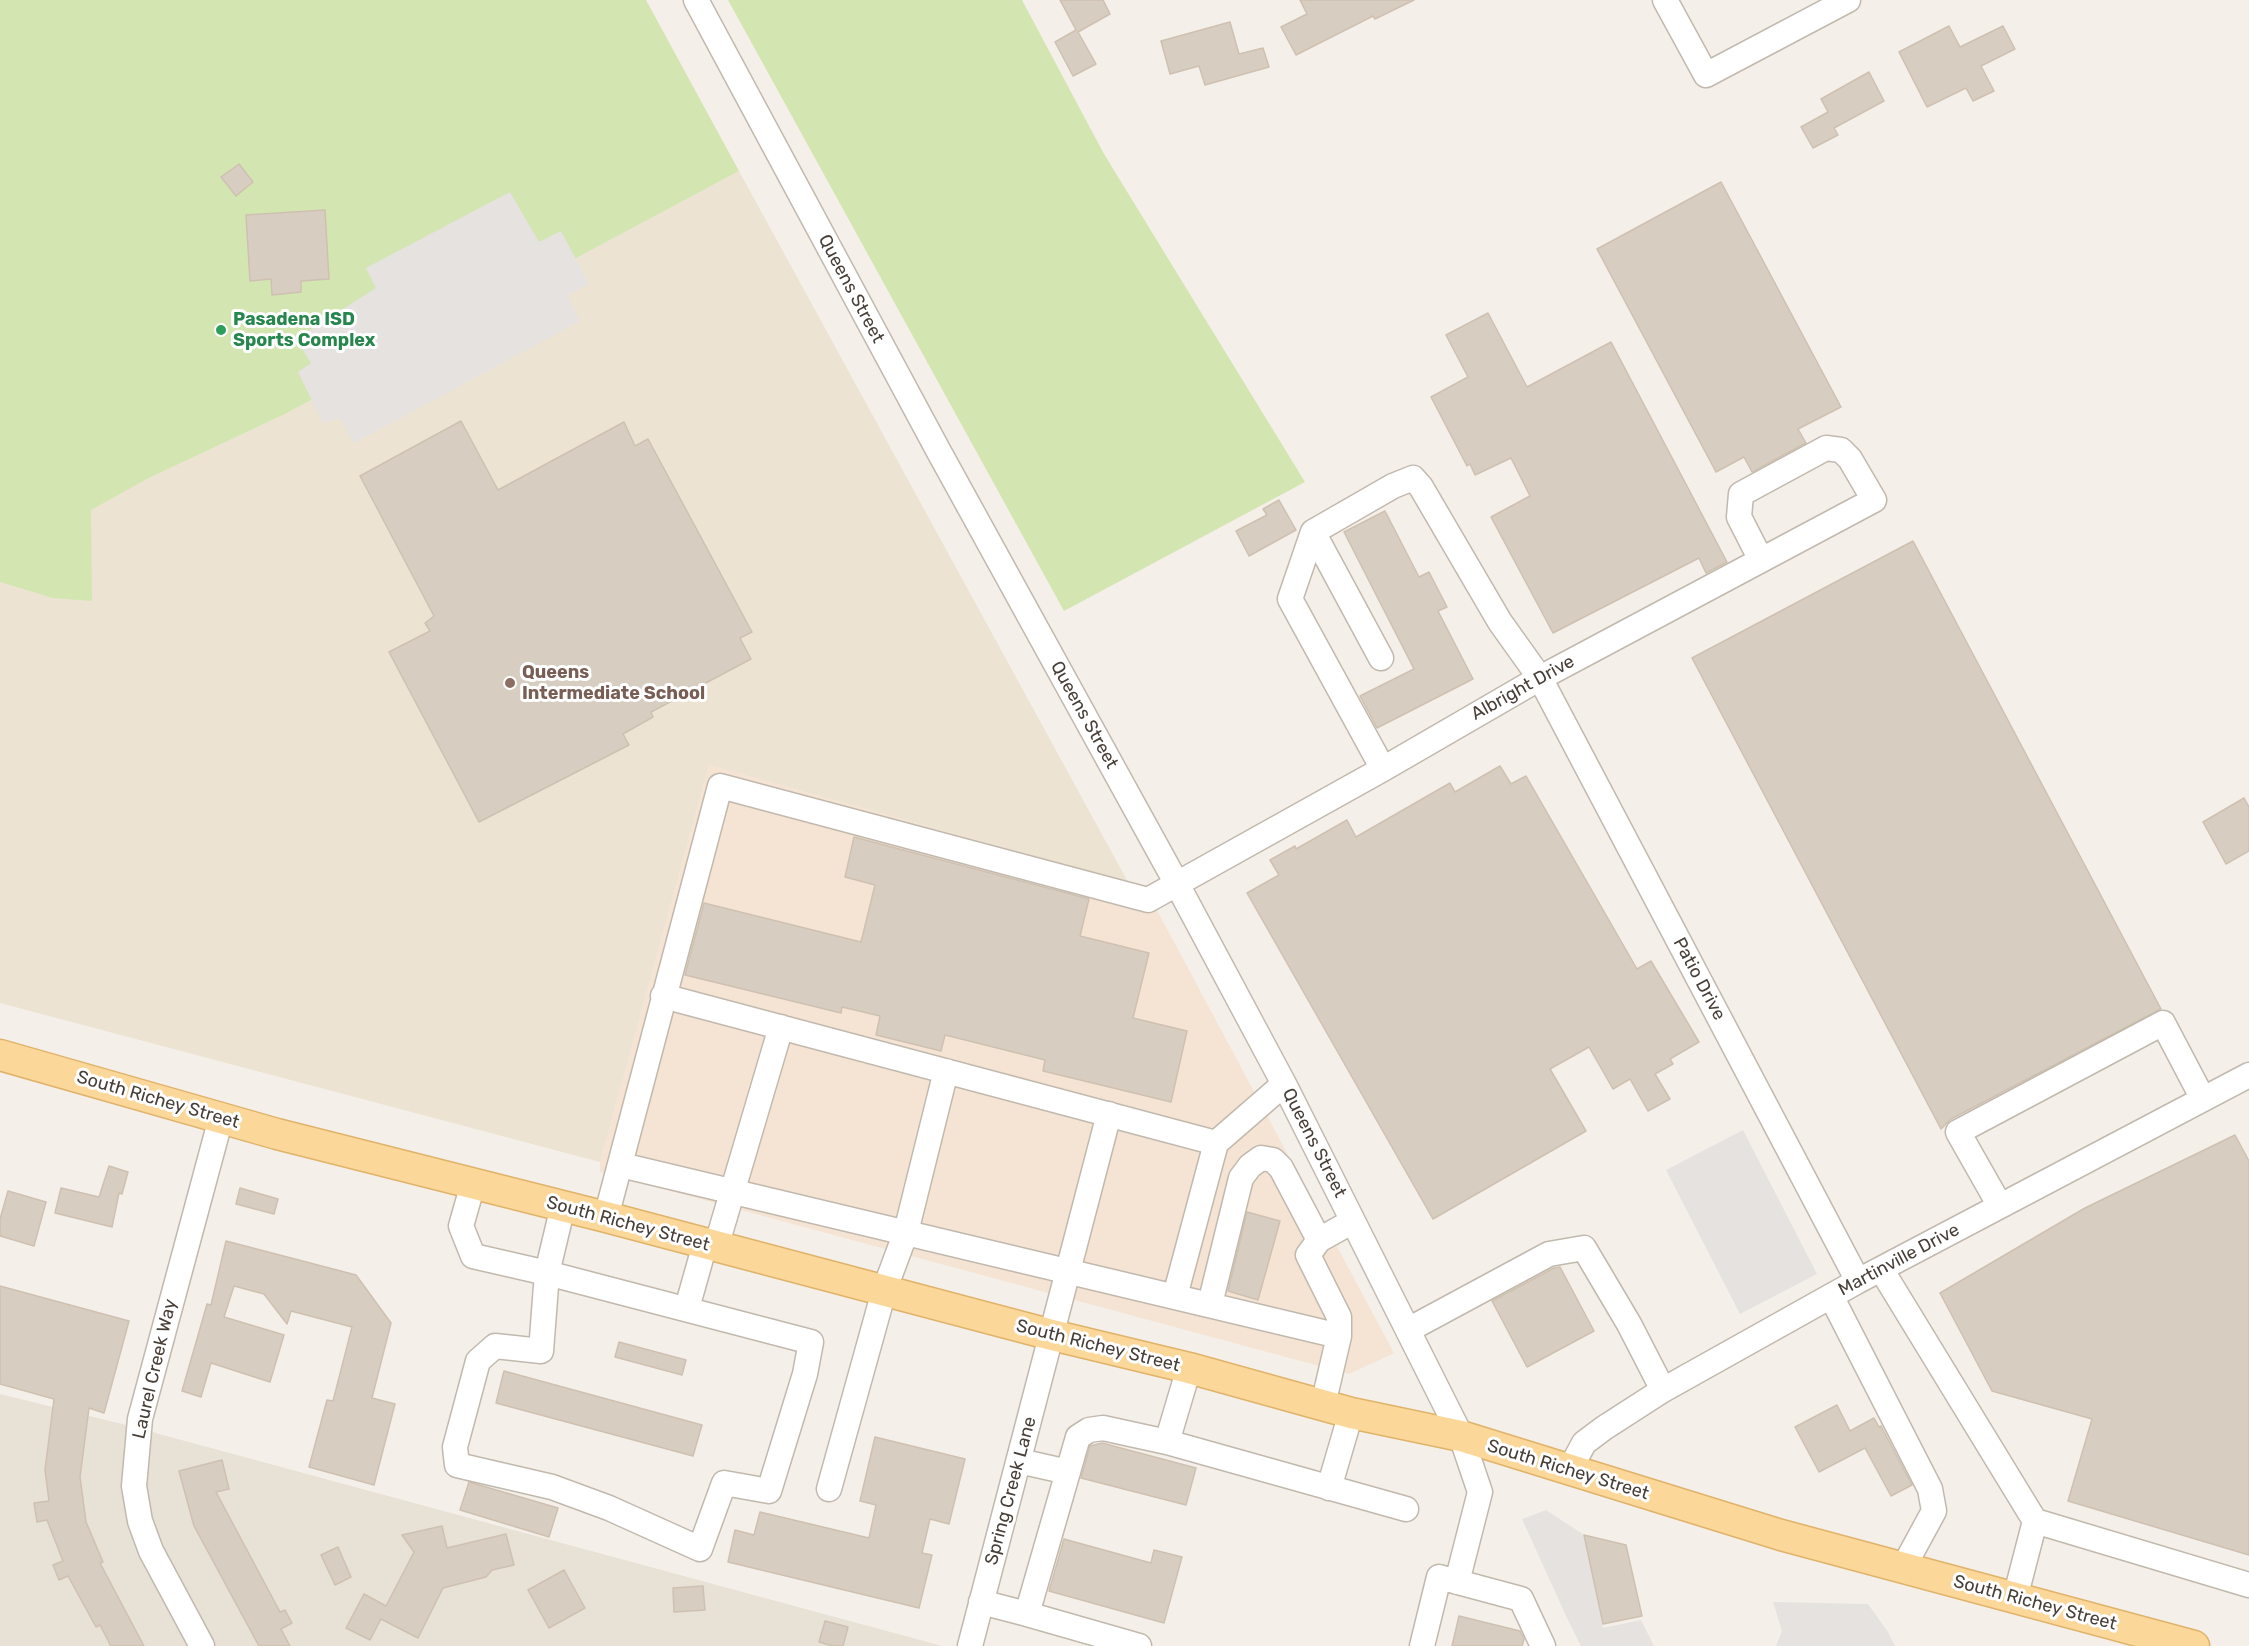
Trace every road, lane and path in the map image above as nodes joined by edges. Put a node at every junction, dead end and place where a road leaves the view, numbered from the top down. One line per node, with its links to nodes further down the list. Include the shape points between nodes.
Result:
1 (696, 0): 9 (street, Queens Street)
2 (1665, 0): 3 (street, via 1706,75)
3 (1848, 0)
4 (1313, 532): 6 (street); 7 (street, Patio Drive, via 1413,478 1500,622); 8 (street, via 1290,599)
5 (1761, 560): 5 (street, Albright Drive, via 1874,500 1841,450 1826,448 1741,494 1738,516); 7 (street, Albright Drive)
6 (1382, 658)
7 (1540, 678): 8 (street, Albright Drive); 33 (street, Patio Drive)
8 (1383, 769): 9 (street, Albright Drive)
9 (1177, 884): 10 (street, Albright Drive, via 1148,900 720,786); 15 (street, Queens Street)
10 (663, 996): 11 (street); 20 (street)
11 (781, 1027): 13 (street); 22 (street)
12 (0, 1055): 18 (main road, South Richey Street)
13 (946, 1071): 17 (street); 27 (street)
14 (2249, 1075): 16 (street, Martinville Drive)
15 (1284, 1084): 19 (street); 26 (street, Queens Street)
16 (2203, 1099): 24 (street, Martinville Drive); 24 (street, via 2163,1023 1958,1132)
17 (1109, 1114): 19 (street); 31 (street, Spring Creek Lane)
18 (220, 1118): 21 (main road, South Richey Street); 60 (street, Laurel Creek Way, via 140,1419 134,1486 140,1521 151,1551)
19 (1216, 1143): 35 (street)
20 (621, 1165): 22 (street); 25 (street)
21 (473, 1184): 23 (main road, South Richey Street); 32 (street, via 461,1226 473,1256)
22 (733, 1192): 27 (street); 29 (street)
23 (563, 1206): 25 (main road, South Richey Street); 32 (street)
24 (2000, 1206): 30 (street, Martinville Drive)
25 (606, 1217): 29 (main road, South Richey Street)
26 (1353, 1221): 28 (street); 39 (street, Queens Street)
27 (906, 1232): 31 (street); 34 (street)
28 (1319, 1240): 37 (street, via 1281,1168 1273,1160 1261,1158 1241,1178); 41 (street, via 1308,1255 1339,1317)
29 (710, 1246): 34 (main road, South Richey Street); 38 (street)
30 (1881, 1269): 33 (street, Martinville Drive); 53 (street)
31 (1067, 1270): 35 (street); 40 (street, Spring Creek Lane)
32 (547, 1273): 38 (street); 38 (street, via 541,1351 495,1346 477,1361 455,1447 457,1465 552,1487 700,1549 724,1483 769,1491 811,1342)
33 (1858, 1281): 36 (street, Martinville Drive)
34 (884, 1291): 40 (main road, South Richey Street); 51 (street)
35 (1175, 1296): 37 (street)
36 (1831, 1296): 43 (street, Martinville Drive); 54 (street, via 1930,1488 1934,1511)
37 (1210, 1304): 41 (street)
38 (687, 1308)
39 (1408, 1330): 43 (street, via 1549,1254 1584,1248); 45 (street, Queens Street)
40 (1052, 1335): 42 (main road, South Richey Street); 47 (street, Spring Creek Lane)
41 (1339, 1336): 44 (street)
42 (1189, 1368): 44 (main road, South Richey Street); 46 (street)
43 (1663, 1390): 48 (street, Martinville Drive, via 1584,1443)
44 (1337, 1409): 45 (main road, South Richey Street); 50 (street)
45 (1461, 1436): 48 (main road, South Richey Street); 55 (street, Queens Street, via 1480,1492)
46 (1167, 1442): 49 (street, via 1103,1428 1089,1431 1078,1437); 50 (street)
47 (1019, 1461): 49 (street); 58 (street, Spring Creek Lane)
48 (1569, 1471): 54 (main road, South Richey Street)
49 (1068, 1472): 59 (street)
50 (1329, 1488): 52 (street)
51 (829, 1489)
52 (1406, 1509)
53 (2035, 1521): 56 (street); 57 (street)
54 (1903, 1568): 57 (main road, South Richey Street)
55 (1457, 1582): 63 (street, via 1439,1577); 64 (street, via 1521,1599)
56 (2249, 1585)
57 (2015, 1598): 65 (main road, South Richey Street)
58 (981, 1602): 59 (street); 61 (street, Spring Creek Lane)
59 (1027, 1614): 62 (street)
60 (202, 1646)
61 (970, 1646)
62 (1139, 1646)
63 (1422, 1646)
64 (1544, 1646)
65 (2193, 1646)

